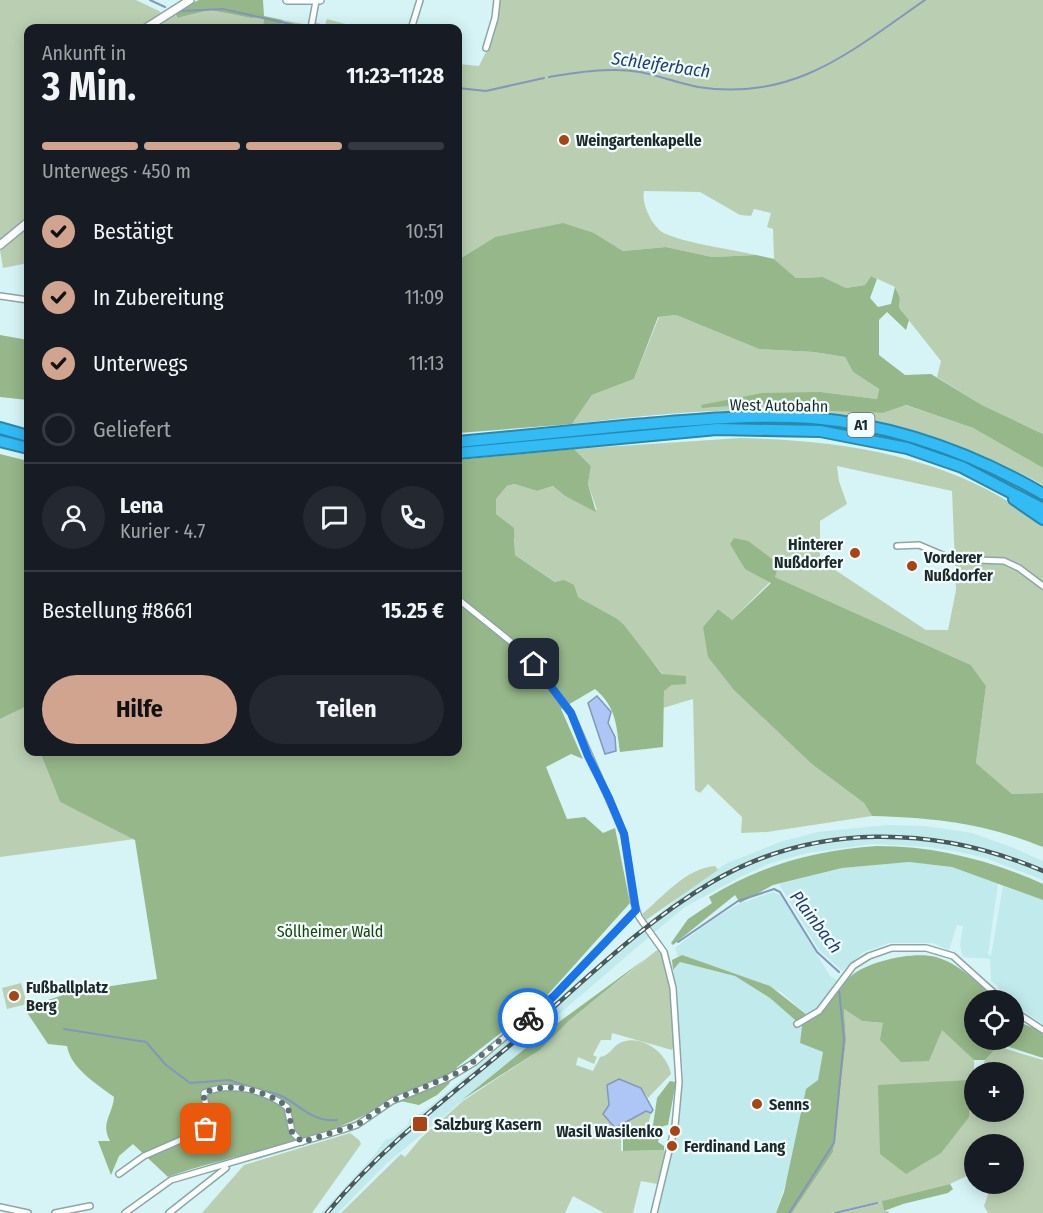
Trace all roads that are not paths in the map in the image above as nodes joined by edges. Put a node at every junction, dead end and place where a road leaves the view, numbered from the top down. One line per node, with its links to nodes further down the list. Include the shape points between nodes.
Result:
1 (190, 0): 6 (street)
2 (287, 0): 3 (street)
3 (318, 0): 7 (street)
4 (420, 0): 8 (street)
5 (497, 0): 9 (street)
6 (152, 24)
7 (313, 24)
8 (413, 24)
9 (486, 48)
10 (24, 225): 11 (street)
11 (0, 245)
12 (0, 296): 13 (street)
13 (24, 299)
14 (0, 428): 15 (highway)
15 (24, 435)
16 (573, 437): 18 (highway, A1); 20 (highway, A1); 21 (highway, West Autobahn / A1, via 717,429 820,432 908,448); 22 (highway, West Autobahn / A1, via 752,416 822,420 917,438 965,455)
17 (0, 441): 19 (highway)
18 (462, 442)
19 (24, 447)
20 (462, 452)
21 (1001, 485): 23 (highway, West Autobahn / A1); 24 (highway, via 1017,502)
22 (1043, 494)
23 (1043, 509)
24 (1043, 519)
25 (897, 546): 26 (street, via 919,545 952,559 1004,561)
26 (1043, 586)
27 (462, 602): 28 (street, via 526,654 571,713 624,834)
28 (636, 910): 33 (street, via 554,996 475,1062 392,1101 357,1125); 42 (street, via 664,952 673,988 676,1026 679,1082 675,1126)
29 (991, 990): 31 (street, via 953,957 926,948 892,948 854,966 819,1011)
30 (1024, 1018): 32 (street)
31 (797, 1024)
32 (1043, 1030)
33 (302, 1142): 34 (street); 35 (street, via 292,1132 288,1107 281,1102 235,1087 216,1088 204,1093 209,1119 206,1129 144,1156)
34 (233, 1164): 40 (street, via 171,1180); 41 (street)
35 (118, 1174)
36 (90, 1206): 39 (street)
37 (0, 1207): 38 (street)
38 (28, 1213)
39 (55, 1213)
40 (125, 1213)
41 (169, 1213)
42 (654, 1213)

